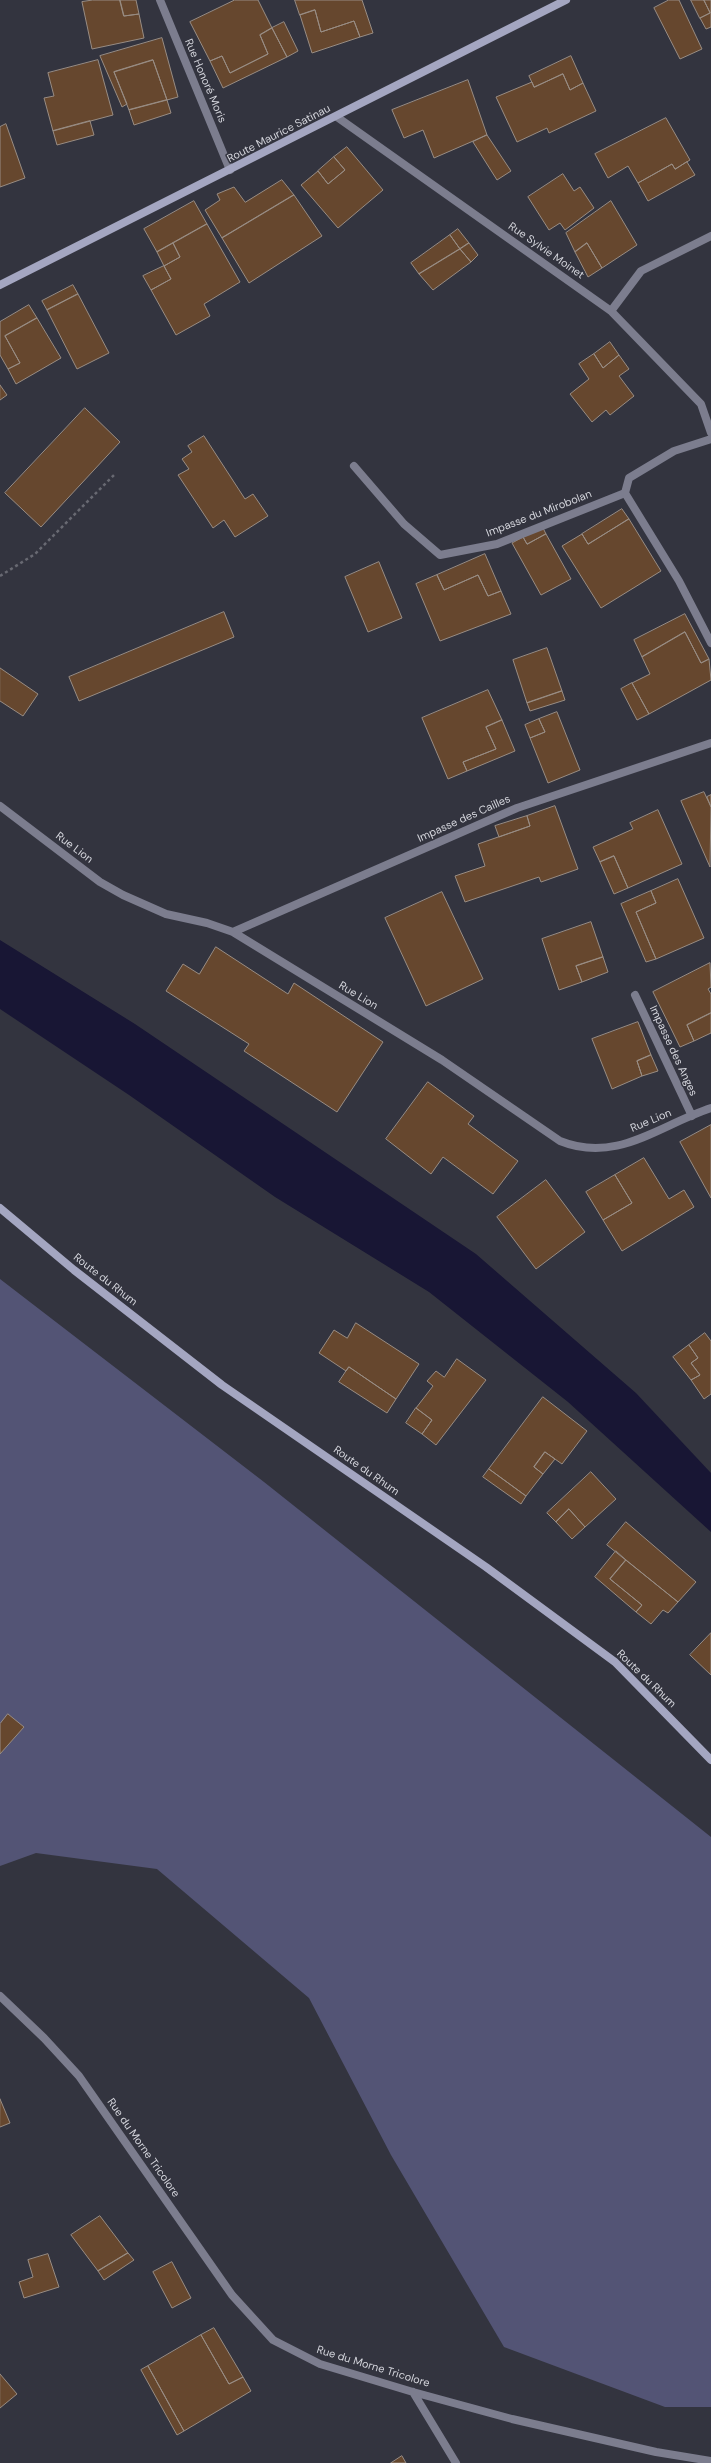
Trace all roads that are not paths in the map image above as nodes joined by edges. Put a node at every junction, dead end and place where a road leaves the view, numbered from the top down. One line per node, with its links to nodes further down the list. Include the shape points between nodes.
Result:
1 (160, 0): 4 (street, Rue Honoré Moris)
2 (566, 0): 3 (street, Route Maurice Satinau)
3 (337, 117): 4 (street, Route Maurice Satinau); 7 (street, Rue Sylvie Moinet)
4 (230, 170): 6 (street, Route Maurice Satinau)
5 (711, 236): 7 (street, via 641,271)
6 (0, 285)
7 (611, 311): 8 (street, Rue Sylvie Moinet, via 701,404)
8 (711, 433)
9 (711, 439): 11 (street, via 674,451 629,478)
10 (354, 466): 11 (street, Impasse du Mirobolan, via 404,524 440,555 497,544)
11 (625, 493): 12 (street, via 679,581)
12 (711, 643)
13 (711, 743): 15 (street, Impasse des Cailles, via 517,808)
14 (0, 806): 15 (street, Rue Lion, via 100,882 123,895 166,914)
15 (233, 932): 18 (street, Rue Lion, via 442,1060 560,1141 577,1148 616,1148)
16 (635, 995): 18 (street, Impasse des Anges)
17 (711, 1108): 18 (street, Rue Lion)
18 (692, 1116)
19 (0, 1208): 20 (street, Route du Rhum, via 74,1270 222,1385 486,1567 615,1662)
20 (711, 1760)
21 (0, 1996): 22 (street, Rue du Morne Tricolore, via 79,2076 232,2295 273,2340 320,2364)
22 (413, 2392): 23 (street, Rue du Morne Tricolore, via 512,2419 656,2452); 24 (street)
23 (711, 2460)
24 (456, 2463)

